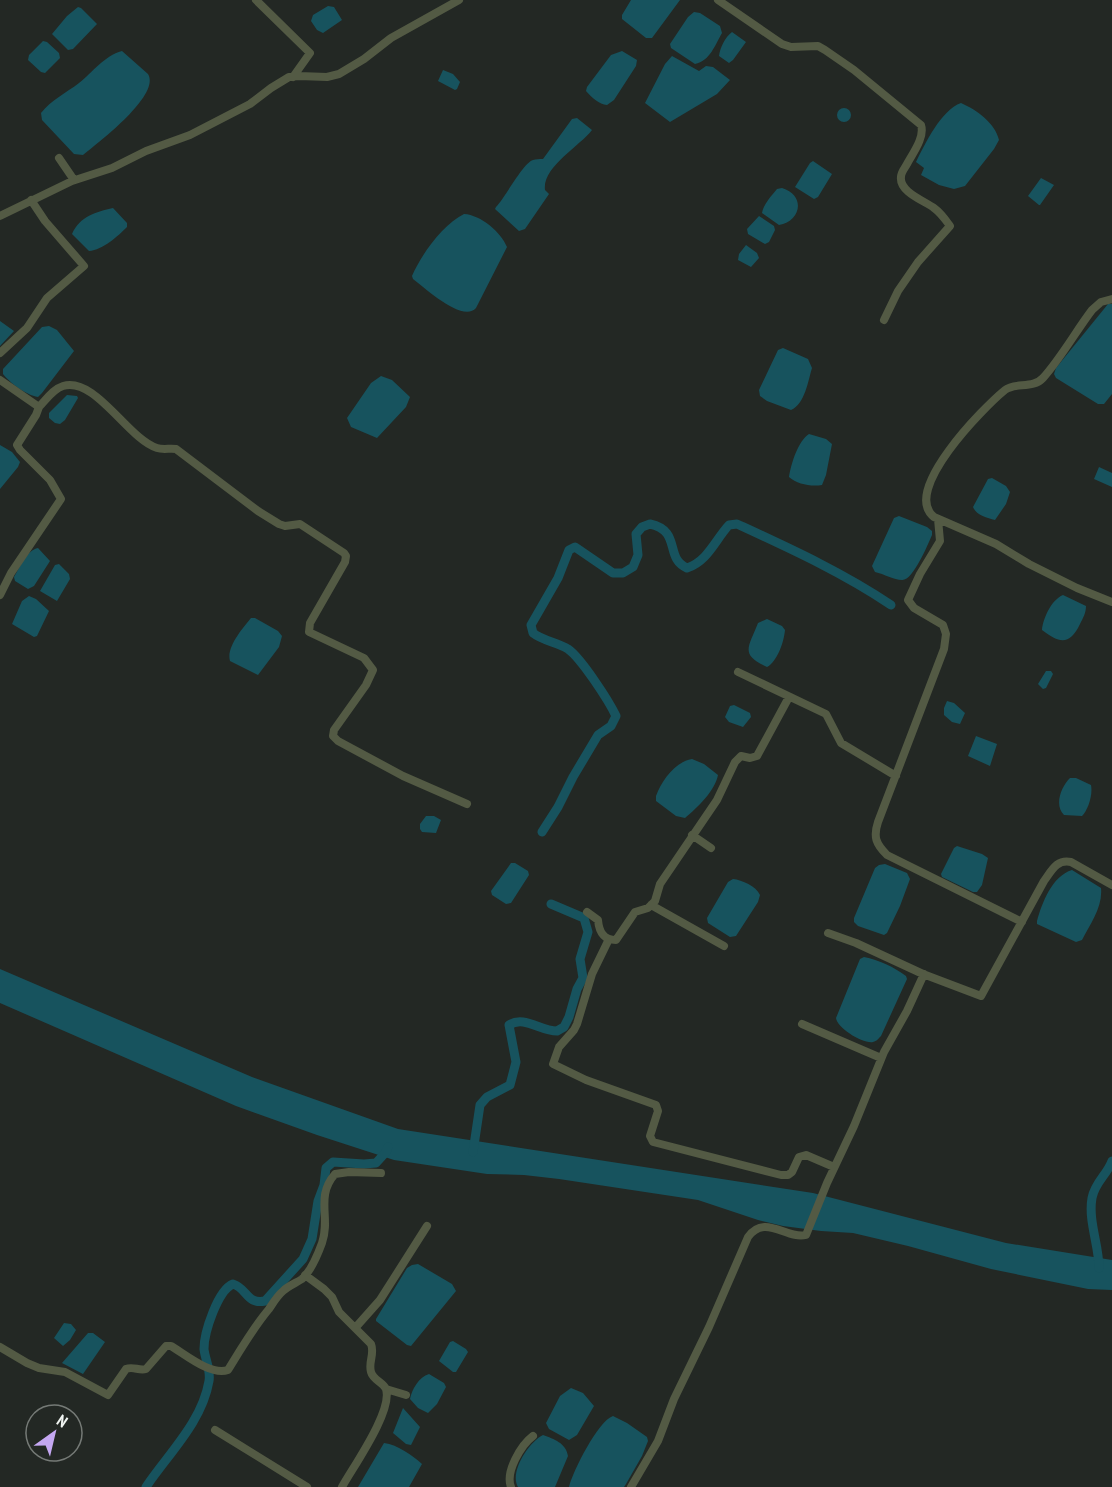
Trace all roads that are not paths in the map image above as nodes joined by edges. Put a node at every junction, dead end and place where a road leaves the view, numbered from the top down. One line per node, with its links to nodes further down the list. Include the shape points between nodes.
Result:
1 (256, 0): 4 (street, via 310,53)
2 (459, 0): 4 (street, via 391,38 339,74)
3 (718, 0): 10 (street, via 782,44 825,50 921,125 921,136 901,181 944,216 950,226 918,262)
4 (293, 76): 6 (street, via 190,135)
5 (59, 158): 6 (street)
6 (74, 180): 7 (street)
7 (30, 200): 8 (street); 11 (street, via 84,266 47,298 27,328)
8 (0, 216)
9 (1112, 299): 14 (street, via 1092,310 1041,380 1008,388 956,441 927,493 926,506)
10 (884, 320)
11 (0, 353)
12 (0, 380): 13 (street)
13 (39, 407): 15 (street, via 17,444 50,480 61,499); 20 (street, via 63,386 86,390 149,444 159,449 176,449 279,524 304,526 344,553 345,562 310,623 309,632 364,658 374,670 333,736 403,776)
14 (938, 519): 16 (street); 19 (street, via 940,541 908,600 914,608 943,625 945,642)
15 (0, 595)
16 (1112, 602)
17 (738, 672): 18 (street)
18 (789, 697): 19 (street, via 826,714 841,742); 21 (street, via 757,756 741,756 737,760 717,800)
19 (896, 776): 26 (street, via 875,831 877,845 887,855)
20 (467, 804)
21 (692, 835): 22 (street); 24 (street)
22 (711, 848)
23 (1112, 885): 26 (street, via 1064,861 1044,881)
24 (651, 905): 28 (street, via 635,912 616,940); 29 (street)
25 (587, 912): 28 (street, via 598,920 599,930)
26 (1022, 922): 30 (street, via 981,996)
27 (828, 933): 30 (street)
28 (609, 939): 33 (street, via 592,974 577,1024 559,1047 553,1064 656,1105 658,1111 650,1136 653,1142 781,1175 792,1172 799,1157 806,1155)
29 (724, 946)
30 (924, 975): 32 (street)
31 (802, 1024): 32 (street)
32 (881, 1058): 33 (street)
33 (834, 1167): 46 (street, via 804,1236 767,1227 751,1232 658,1441)
34 (381, 1173): 36 (street, via 335,1174 328,1182 322,1243)
35 (427, 1226): 37 (street, via 380,1300)
36 (305, 1275): 37 (street, via 324,1289); 38 (street, via 283,1290 223,1372 166,1346 146,1369 126,1370 108,1395 64,1372 27,1363)
37 (356, 1328): 39 (street, via 371,1344 372,1375)
38 (0, 1347)
39 (386, 1389): 40 (street); 44 (street, via 382,1421)
40 (406, 1395)
41 (215, 1430): 43 (street)
42 (533, 1436): 45 (street, via 518,1452 509,1477)
43 (307, 1487)
44 (342, 1487)
45 (511, 1487)
46 (631, 1487)

